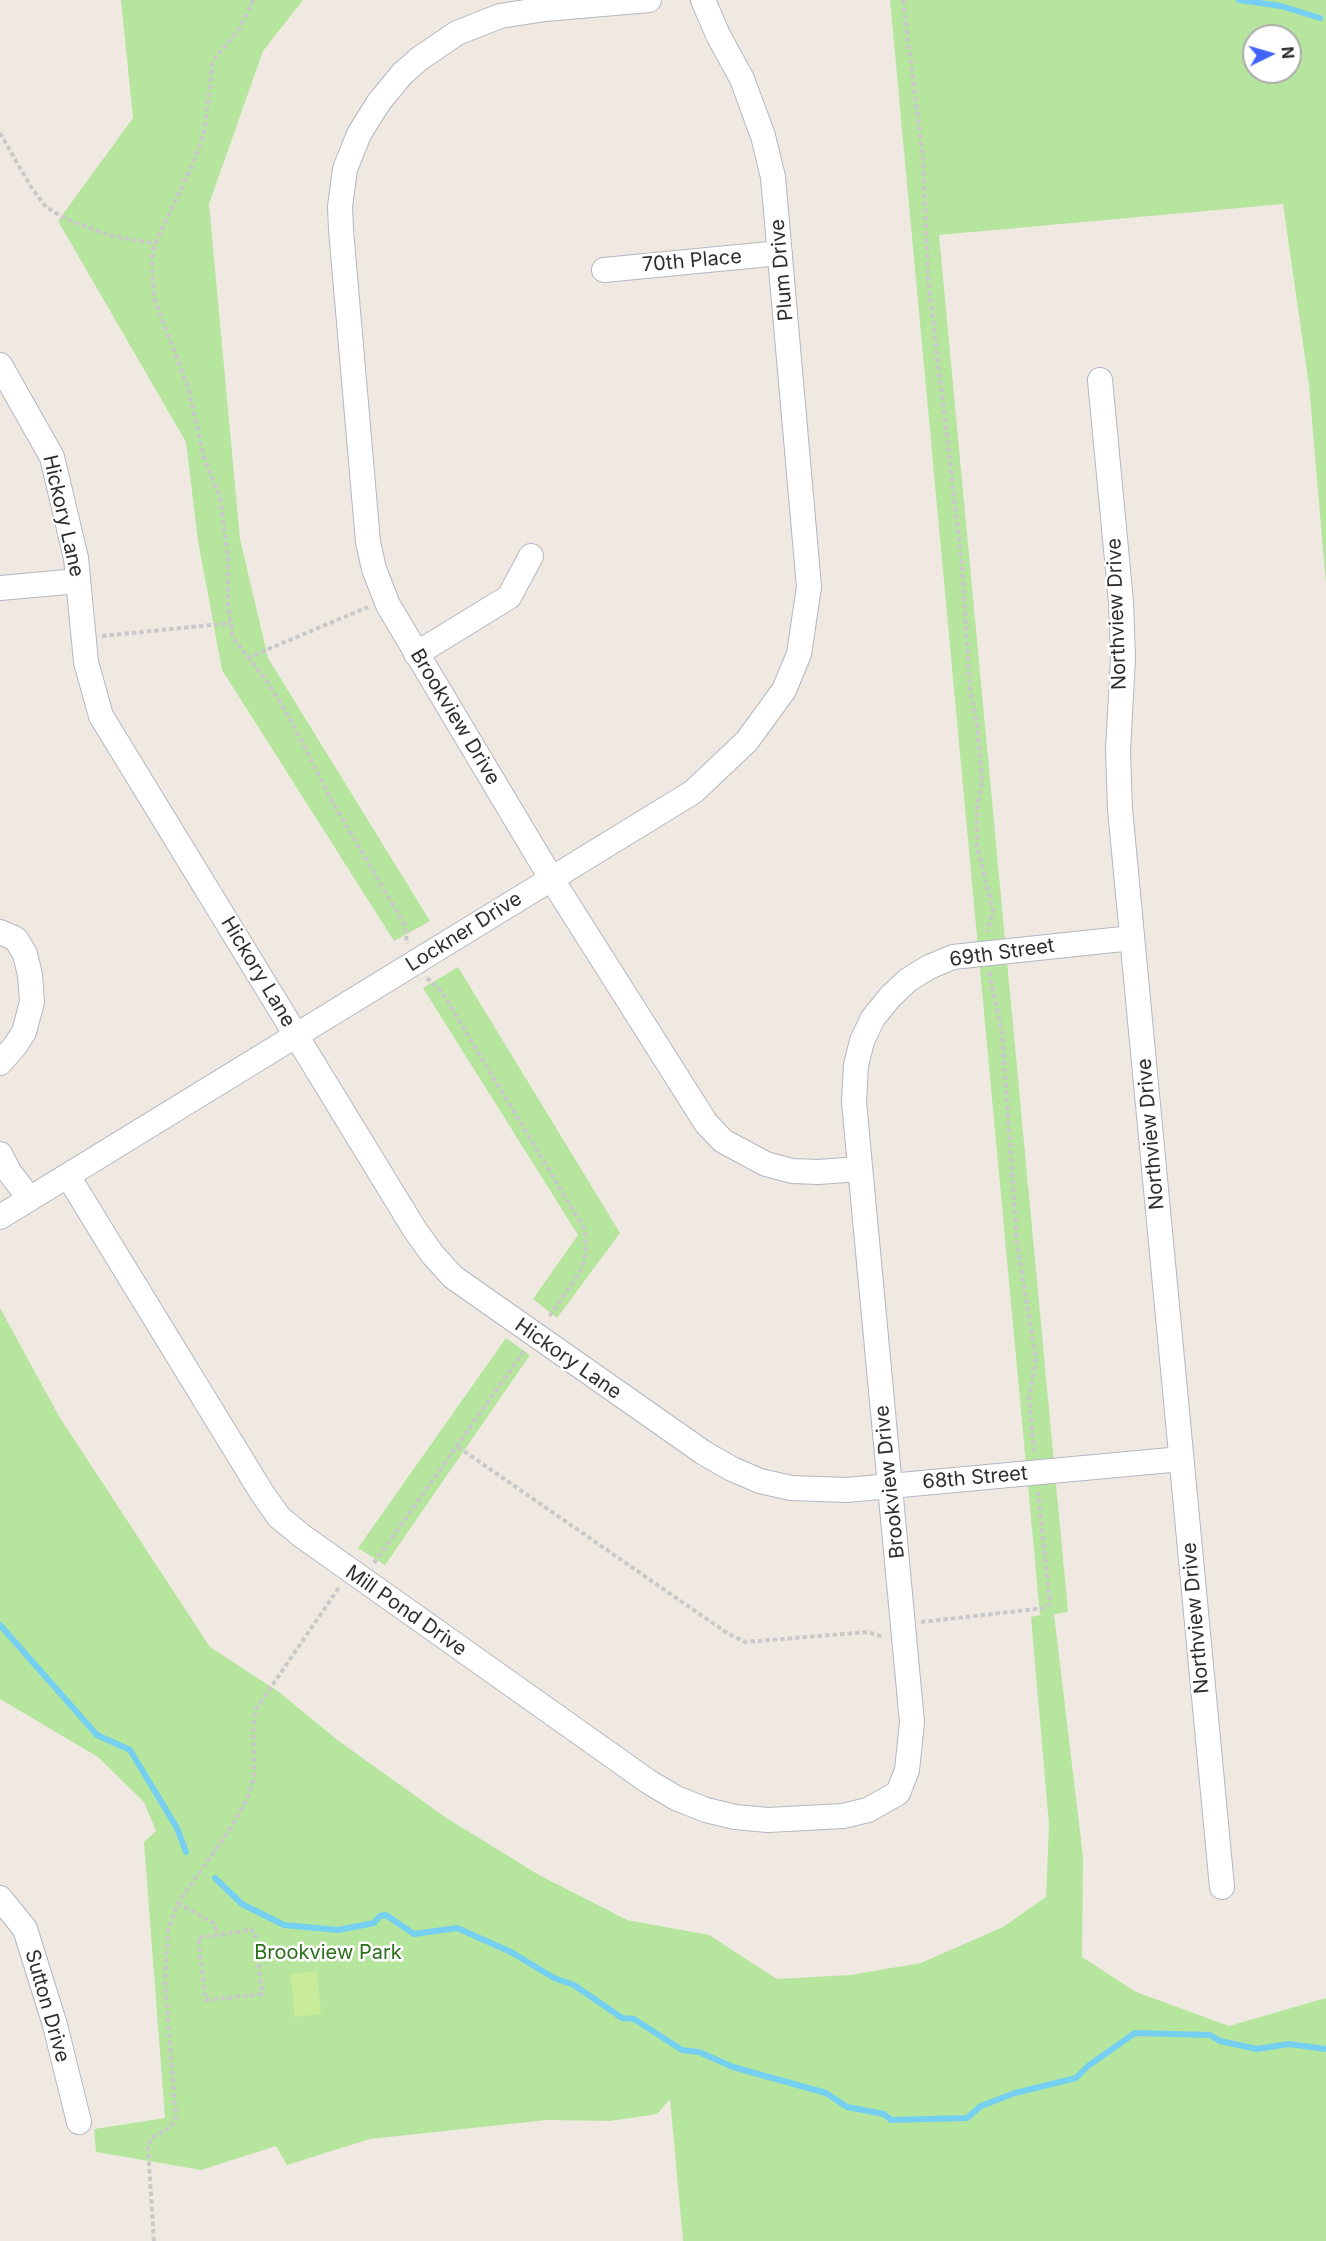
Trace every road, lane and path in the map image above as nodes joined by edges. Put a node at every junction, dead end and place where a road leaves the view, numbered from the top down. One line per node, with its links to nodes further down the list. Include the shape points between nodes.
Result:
1 (253, 0): 6 (path, via 240,28 213,61 204,133)
2 (649, 0): 15 (street, Brookview Drive, via 500,16 457,33 419,59 379,102 359,134 345,170 340,218 368,542)
3 (703, 0): 7 (street, Plum Drive, via 742,79 763,136 772,177)
4 (903, 0): 23 (path, via 923,158 925,237 961,555 969,679 977,722 982,783 977,807 977,846 993,910 985,938)
5 (0, 133): 6 (path, via 46,207 109,235)
6 (155, 244): 16 (path, via 154,298 188,387 204,457 220,498)
7 (780, 253): 8 (street, 70th Place); 11 (street, Plum Drive)
8 (604, 270)
9 (0, 365): 13 (street, Hickory Lane, via 52,457)
10 (1100, 380): 22 (street, Northview Drive, via 1121,602 1123,658 1118,751)
11 (806, 554): 20 (street, Lockner Drive, via 809,588 799,654 784,690 766,718 693,792)
12 (531, 556): 18 (street, via 508,597)
13 (78, 581): 14 (street); 17 (street, Hickory Lane)
14 (0, 588)
15 (386, 600): 18 (street, Brookview Drive); 19 (path)
16 (231, 623): 17 (path); 19 (path, via 233,638)
17 (83, 638): 25 (street, Hickory Lane, via 101,716)
18 (417, 654): 20 (street, Brookview Drive)
19 (247, 658): 24 (path, via 269,684 292,722 332,801 400,917)
20 (551, 878): 24 (street, Lockner Drive); 29 (street, Brookview Drive, via 692,1104 723,1141 766,1164 792,1171)
21 (0, 932): 26 (street, via 16,939 25,954 32,1002 24,1032)
22 (1132, 938): 23 (street, 69th Street); 36 (street, Northview Drive)
23 (986, 952): 27 (street, 69th Street, via 953,957 929,967 890,997 873,1018 862,1041); 37 (path, via 1002,1032 1017,1243 1036,1360 1029,1397)
24 (414, 962): 25 (street, Lockner Drive); 33 (path, via 442,992 585,1230 586,1253 580,1272)
25 (296, 1035): 30 (street, Lockner Drive); 33 (street, Hickory Lane, via 432,1255 461,1283)
26 (0, 1063)
27 (854, 1102): 29 (street, Brookview Drive)
28 (0, 1154): 31 (street)
29 (860, 1169): 38 (street, Brookview Drive)
30 (68, 1176): 31 (street, Lockner Drive); 39 (street, Mill Pond Drive, via 279,1517)
31 (30, 1199): 32 (street, Lockner Drive)
32 (0, 1217)
33 (535, 1336): 34 (path); 35 (street, Hickory Lane)
34 (458, 1447): 39 (path, via 369,1570); 40 (path, via 745,1642 868,1632 897,1640)
35 (704, 1453): 38 (street, 68th Street, via 742,1473 791,1488 821,1491)
36 (1181, 1459): 37 (street, 68th Street); 42 (street, Northview Drive)
37 (1035, 1473): 38 (street, 68th Street); 40 (path, via 1050,1604 1046,1608 924,1621)
38 (890, 1486): 40 (street, Brookview Drive)
39 (357, 1575): 41 (street, Mill Pond Drive, via 649,1782 696,1806 735,1817 843,1816 868,1810); 44 (path, via 344,1580 261,1701 253,1726 254,1778 248,1797)
40 (904, 1632): 41 (street, Brookview Drive, via 912,1722 907,1770)
41 (898, 1793)
42 (1221, 1887)
43 (0, 1898): 46 (street, Sutton Drive, via 25,1929 55,2025)
44 (178, 1903): 45 (path, via 215,1924); 47 (path, via 165,1948 176,2119 171,2127 151,2138 148,2148)
45 (217, 1934): 45 (path, via 255,1932 262,1995 206,2000 198,1938)
46 (79, 2122)
47 (154, 2241)

